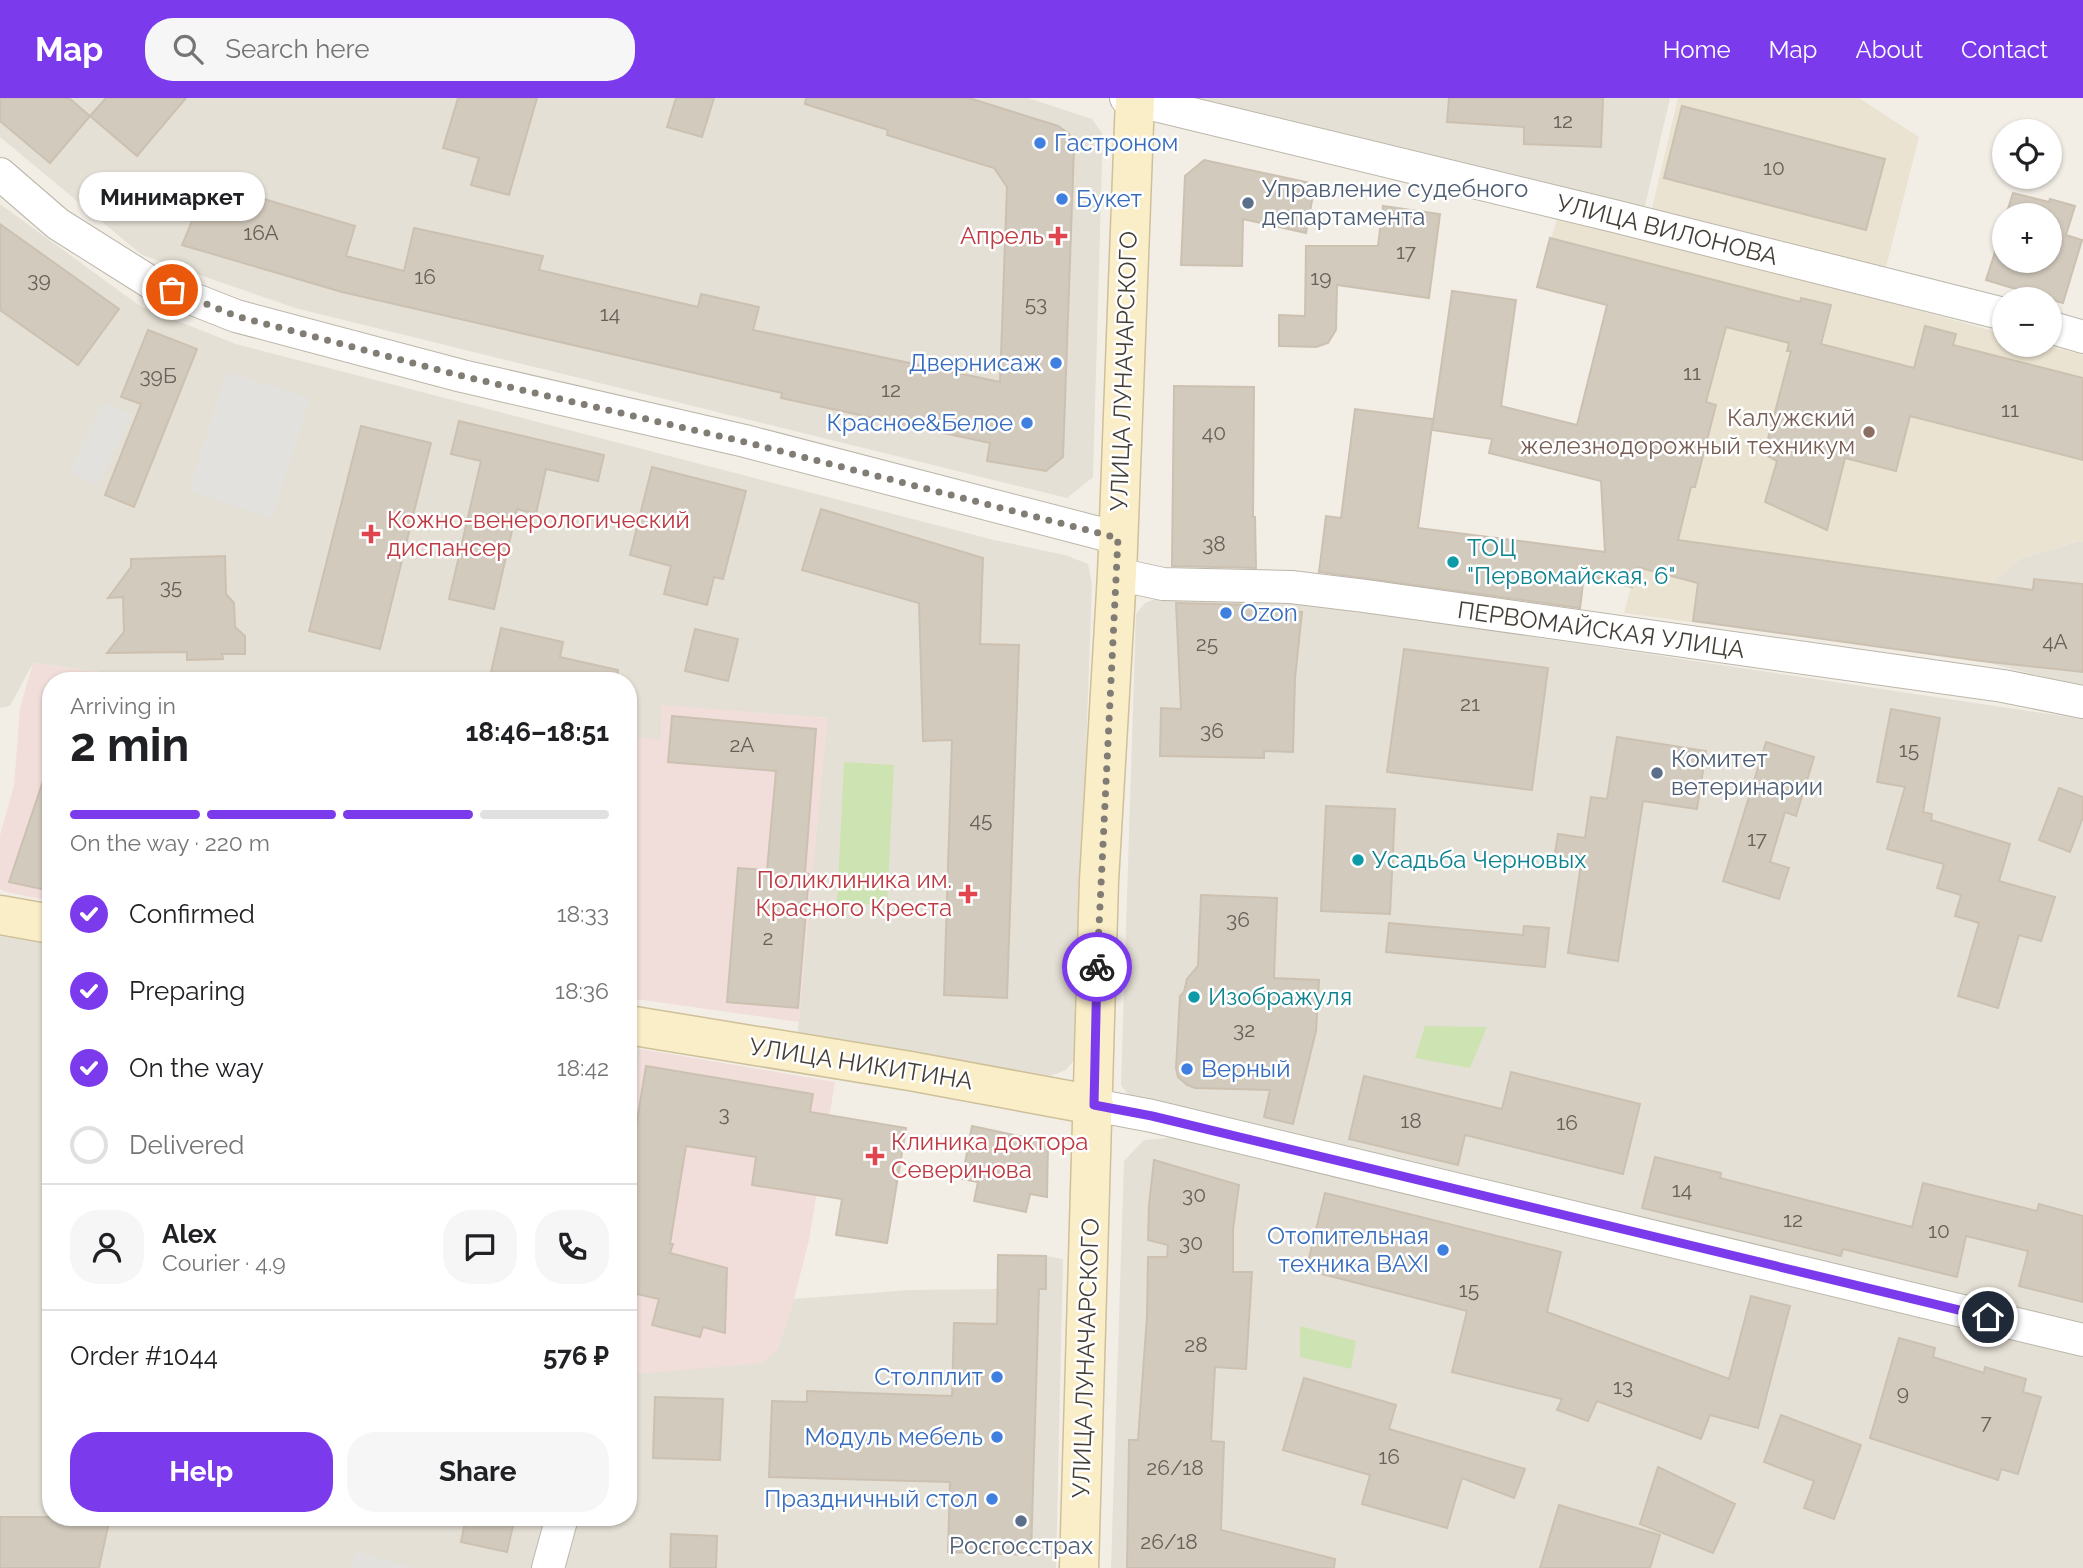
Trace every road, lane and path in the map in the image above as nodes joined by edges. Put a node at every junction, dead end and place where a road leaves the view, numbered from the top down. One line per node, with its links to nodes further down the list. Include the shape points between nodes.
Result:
1 (1132, 99): 3 (street, УЛИЦА ВИЛОНОВА); 6 (main road, УЛИЦА ЛУНАЧАРСКОГО)
2 (0, 174): 6 (street, ПЕРВОМАЙСКАЯ УЛИЦА, via 58,224 150,282 236,316 462,376 745,442)
3 (1992, 311)
4 (2062, 331): 5 (street)
5 (2083, 337)
6 (1117, 556): 7 (street, ПЕРВОМАЙСКАЯ УЛИЦА, via 1163,584 1291,587 1366,596 2003,686); 11 (main road, УЛИЦА ЛУНАЧАРСКОГО)
7 (2083, 702)
8 (0, 915): 9 (main road)
9 (42, 922)
10 (637, 1027): 11 (main road, УЛИЦА НИКИТИНА)
11 (1094, 1105): 12 (street); 15 (main road, УЛИЦА ЛУНАЧАРСКОГО)
12 (2083, 1340)
13 (560, 1526): 14 (street)
14 (548, 1568)
15 (1079, 1568)

